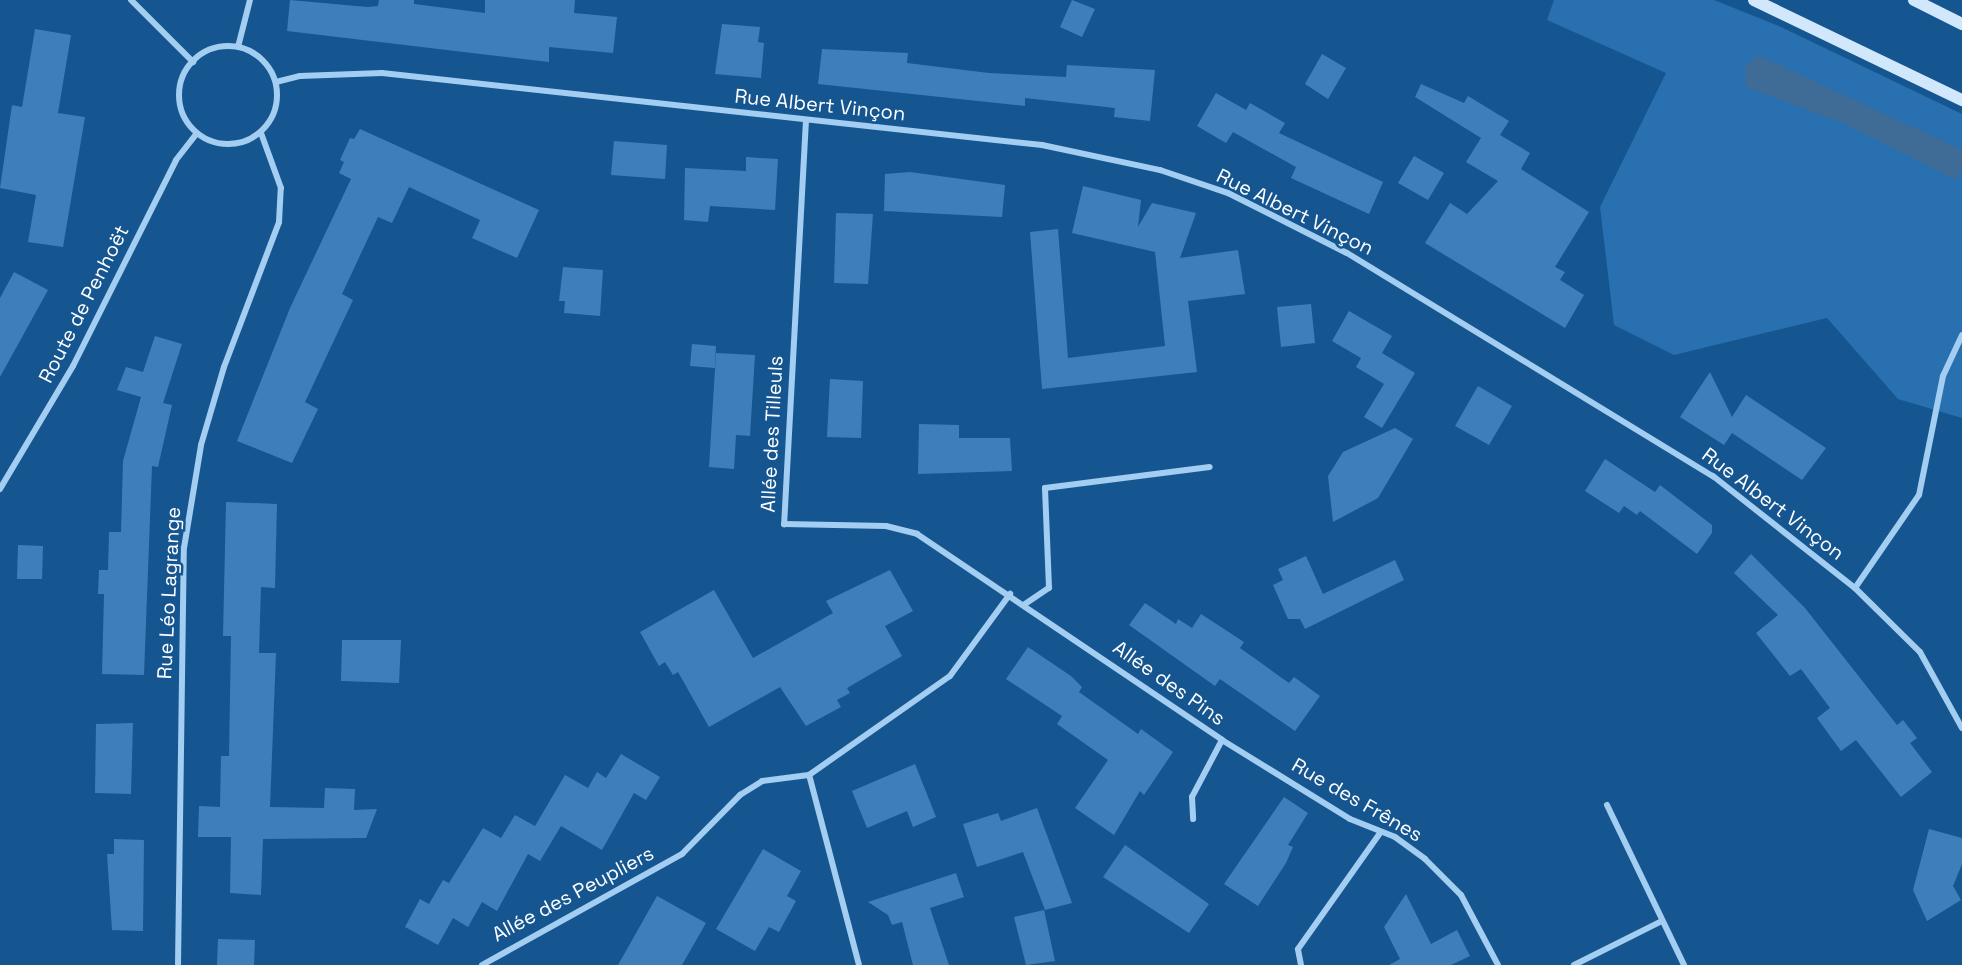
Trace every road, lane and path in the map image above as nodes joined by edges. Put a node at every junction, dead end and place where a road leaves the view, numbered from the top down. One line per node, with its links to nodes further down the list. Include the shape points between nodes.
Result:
1 (131, 0): 7 (street)
2 (250, 0): 6 (street)
3 (1754, 0): 9 (main road)
4 (1914, 0): 5 (main road)
5 (1962, 24)
6 (238, 47): 7 (street, via 214,48); 8 (street, via 262,60)
7 (193, 62): 11 (street, via 179,90 186,121)
8 (276, 82): 10 (street, Rue Albert Vinçon, via 300,76 382,73); 12 (street, via 275,110)
9 (1962, 100)
10 (806, 120): 16 (street, Rue Albert Vinçon, via 1041,145 1149,167 1228,193 1357,259 1713,476); 17 (street, Allée des Tilleuls, via 784,524 886,526 917,534)
11 (197, 133): 12 (street, via 208,140 235,144); 15 (street, Route de Penhoët, via 176,160 73,366)
12 (261, 133): 26 (street, Rue Léo Lagrange, via 281,188 279,222 201,445 184,548)
13 (1962, 335): 16 (street, via 1943,376 1919,495)
14 (1210, 467): 18 (street, via 1045,488 1049,588)
15 (0, 489)
16 (1855, 588): 19 (street, Rue Albert Vinçon, via 1920,652)
17 (1010, 594): 18 (street, Allée des Tilleuls); 21 (street, via 950,676)
18 (1025, 604): 20 (street, Allée des Pins)
19 (1962, 728)
20 (1222, 740): 23 (street, Allée des Pins, via 1192,797); 24 (street, Rue des Frênes)
21 (809, 775): 27 (street, Allée des Peupliers, via 762,781 740,795 682,854); 28 (street)
22 (1608, 805): 25 (street)
23 (1193, 819)
24 (1380, 833): 29 (street, via 1298,949); 30 (street, Rue des Frênes, via 1395,837 1449,880)
25 (1662, 921): 31 (street); 32 (street)
26 (178, 965)
27 (482, 965)
28 (859, 965)
29 (1301, 965)
30 (1498, 965)
31 (1574, 965)
32 (1684, 965)

